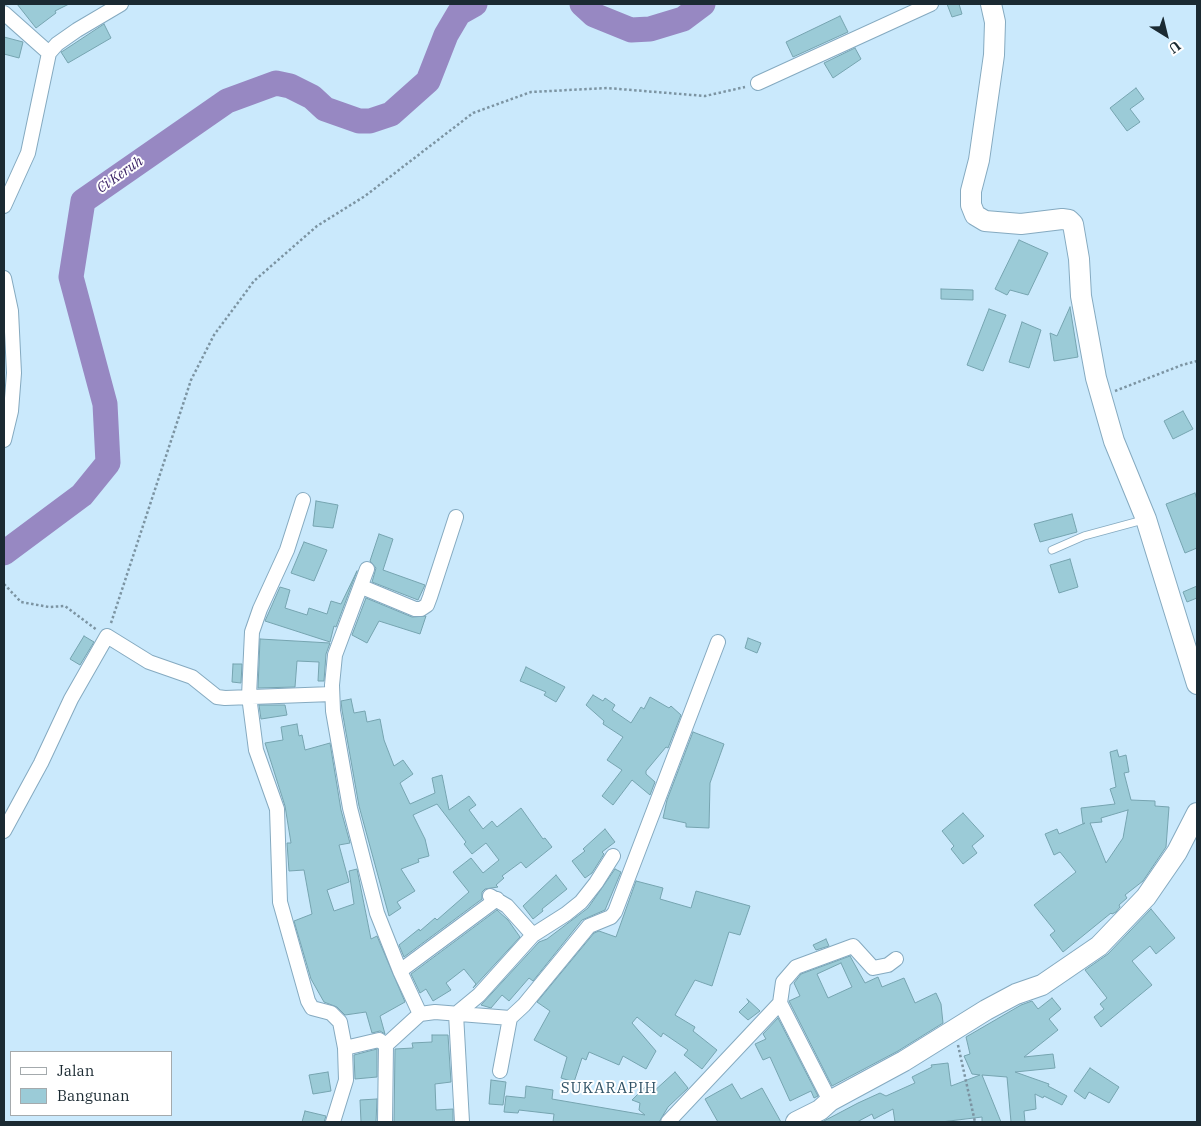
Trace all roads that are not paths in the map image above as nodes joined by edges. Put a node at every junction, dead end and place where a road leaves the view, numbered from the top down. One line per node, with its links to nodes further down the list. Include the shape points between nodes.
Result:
1 (121, 4): 5 (street, via 77,30)
2 (931, 4): 6 (street)
3 (991, 4): 13 (street, via 994,54 971,205 976,215 985,221 1021,224 1062,219 1073,224 1096,378 1114,441)
4 (4, 13): 5 (street)
5 (49, 53): 7 (street, via 28,153)
6 (758, 83)
7 (4, 206)
8 (4, 278): 9 (street, via 10,311 14,373)
9 (7, 410): 10 (street)
10 (4, 440)
11 (303, 500): 20 (street, via 287,550 252,632)
12 (456, 517): 16 (street, via 430,597 421,609)
13 (1146, 519): 14 (lane, via 1084,536); 18 (street)
14 (1052, 550)
15 (367, 569): 16 (street)
16 (362, 587): 19 (street, via 335,655)
17 (718, 642): 30 (street, via 615,912 611,917 589,926)
18 (1197, 684)
19 (332, 694): 20 (street); 26 (street, via 336,738 350,808 377,913)
20 (248, 696): 22 (street, via 217,696 192,677 150,662 107,636); 32 (street, via 256,750 277,809 280,902 308,1001 312,1008 331,1013 340,1022)
21 (1197, 813): 34 (street, via 1177,852 1146,898 1099,946 1042,985 1016,994)
22 (4, 830)
23 (613, 856): 24 (street, via 580,902)
24 (533, 934): 26 (street, via 507,906 494,898); 29 (street, via 479,995)
25 (896, 959): 27 (street, via 888,965 873,968 853,946 796,967 783,982)
26 (400, 971): 28 (street)
27 (780, 1003): 34 (street); 38 (street)
28 (420, 1014): 29 (street); 31 (street)
29 (456, 1014): 30 (street); 37 (street)
30 (510, 1018): 33 (street)
31 (386, 1045): 32 (street, via 379,1040); 36 (street)
32 (345, 1048): 35 (street, via 346,1080)
33 (500, 1071)
34 (830, 1101): 39 (street)
35 (333, 1122)
36 (385, 1122)
37 (462, 1122)
38 (668, 1122)
39 (796, 1122)

